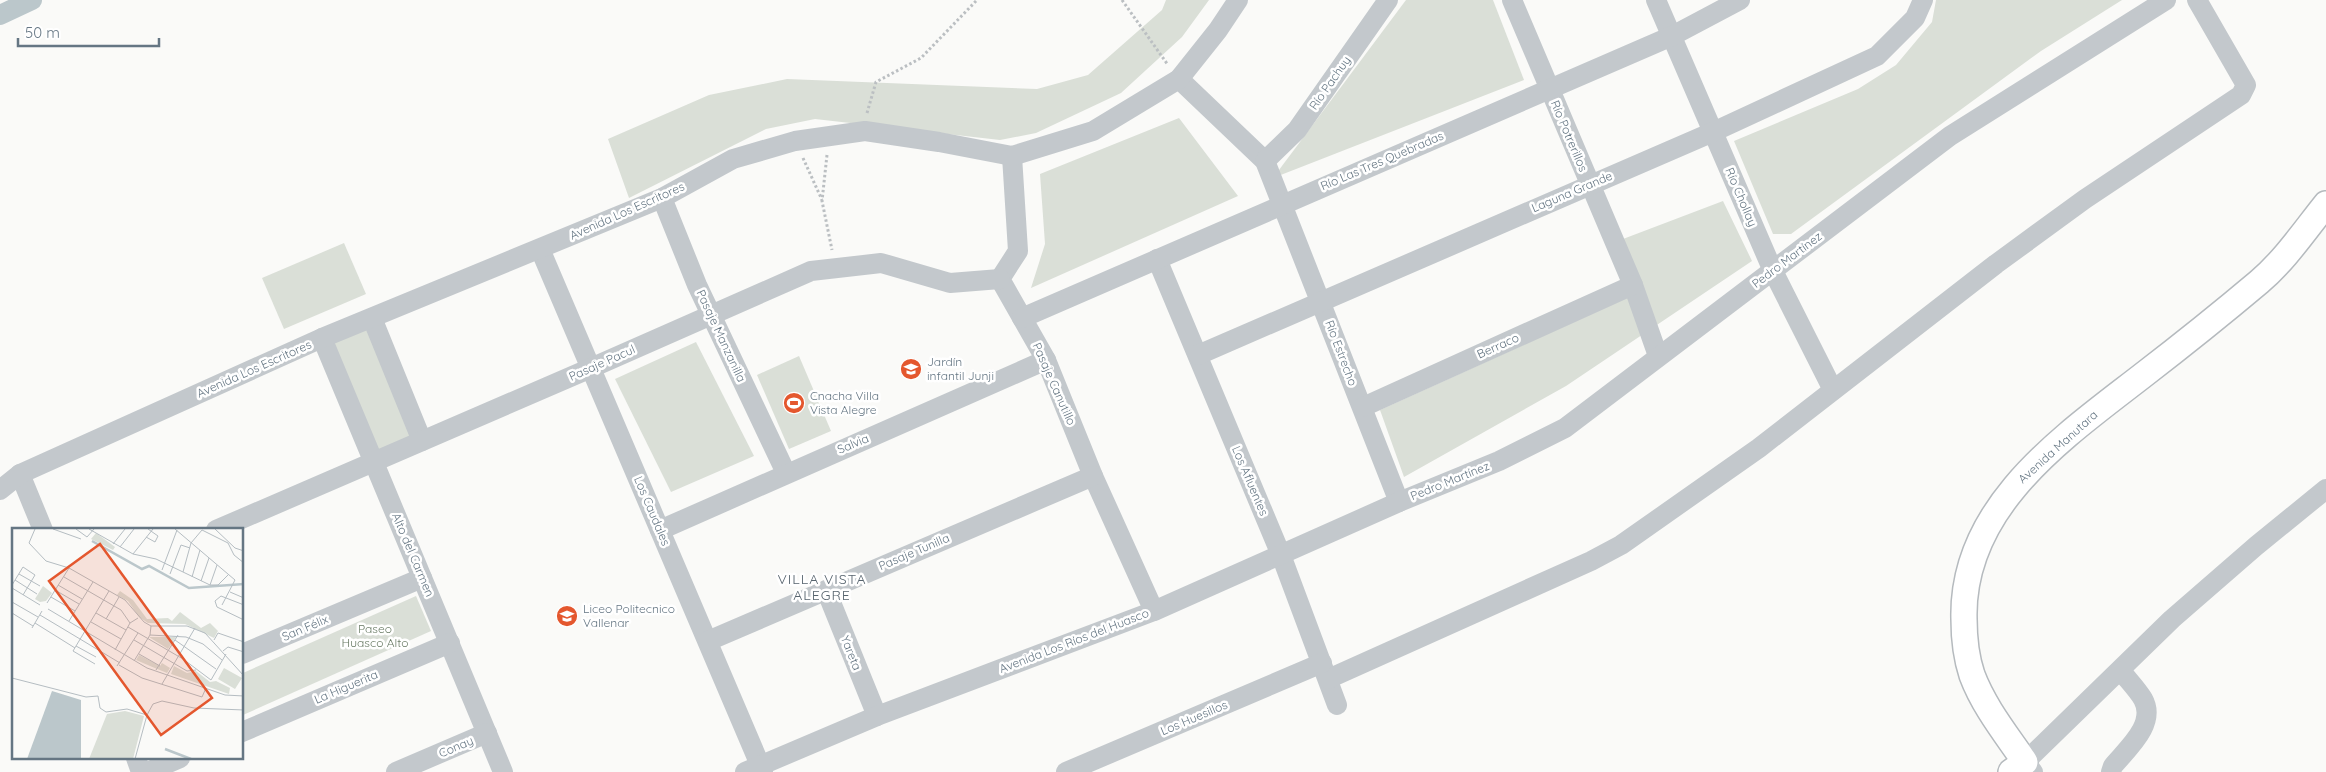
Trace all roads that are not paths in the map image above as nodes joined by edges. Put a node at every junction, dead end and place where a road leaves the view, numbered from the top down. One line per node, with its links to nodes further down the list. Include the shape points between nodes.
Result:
1 (1238, 0): 10 (street, Avenida Los Escritores)
2 (1388, 0): 14 (street, Río Pachuy, via 1297,130)
3 (1512, 0): 11 (street, Río Potrerillos)
4 (1656, 0): 9 (street, Río Chollay)
5 (1740, 0): 9 (street, Río Las Tres Quebradas)
6 (1923, 0): 12 (street, Laguna Grande, via 1916,18 1877,56)
7 (2166, 0): 21 (street, Pedro Martínez, via 1950,136)
8 (2197, 0): 33 (street, Los Huesillos, via 2246,85 2241,95 2010,253)
9 (1672, 36): 11 (street, Río Las Tres Quebradas); 12 (street, Río Chollay)
10 (1179, 79): 13 (street, Avenida Los Escritores, via 1093,131); 14 (street)
11 (1549, 88): 15 (street, Río Potrerillos); 18 (street, Río Las Tres Quebradas)
12 (1713, 132): 15 (street, Laguna Grande); 21 (street, Río Chollay)
13 (1012, 156): 16 (street, Avenida Los Escritores, via 865,131 795,141 733,159); 22 (street, via 1018,251)
14 (1265, 161): 18 (street)
15 (1590, 185): 23 (street, Río Potrerillos); 24 (street, Laguna Grande)
16 (662, 198): 19 (street, Avenida Los Escritores); 25 (street, Pasaje Manzanilla)
17 (2326, 204): 61 (main road, Avenida Manutara, via 2262,280 2091,416 2027,473 1996,510 1982,535 1972,559 1963,608 1967,652 1972,674 1987,706)
18 (1281, 205): 20 (street, Río Las Tres Quebradas); 24 (street, Río Estrecho)
19 (540, 249): 26 (street, Avenida Los Escritores); 32 (street, Los Caudales)
20 (1157, 259): 27 (street, Río Las Tres Quebradas); 29 (street, Los Afluentes)
21 (1773, 271): 30 (street, Pedro Martínez); 33 (street, Río Chollay)
22 (1000, 279): 25 (street, Pasaje Pacul, via 950,284 880,263 835,268 811,271); 27 (street, Pasaje Canutillo)
23 (1632, 285): 30 (street, Río Potrerillos); 34 (street, Berraco)
24 (1321, 301): 29 (street, Laguna Grande); 34 (street, Río Estrecho)
25 (711, 314): 32 (street, Pasaje Pacul); 37 (street, Pasaje Manzanilla)
26 (372, 318): 28 (street, Avenida Los Escritores); 35 (street)
27 (1022, 318): 31 (street, Pasaje Canutillo)
28 (322, 338): 36 (street, Alto del Carmen); 38 (street, Avenida Los Escritores)
29 (1198, 355): 46 (street, Los Afluentes)
30 (1658, 356): 42 (street, Pedro Martínez, via 1565,428 1499,461)
31 (1046, 360): 37 (street, Salvia); 39 (street, Pasaje Canutillo)
32 (591, 368): 35 (street, Pasaje Pacul); 45 (street, Los Caudales)
33 (1833, 390): 53 (street, Los Huesillos, via 1759,448 1621,545 1591,561)
34 (1363, 407): 42 (street, Río Estrecho)
35 (422, 441): 36 (street, Pasaje Pacul)
36 (374, 462): 44 (street, Pasaje Pacul); 47 (street, Alto del Carmen)
37 (786, 473): 45 (street, Salvia)
38 (20, 474): 41 (street, Avenida Los Escritores); 43 (street)
39 (1093, 476): 48 (street, Pasaje Tunilla); 49 (street, Pasaje Canutillo)
40 (2326, 489): 54 (street, via 2172,619)
41 (0, 490)
42 (1399, 502): 46 (street, Avenida Los Ríos del Huasco)
43 (42, 528)
44 (221, 528)
45 (660, 530): 50 (street, Los Caudales)
46 (1281, 555): 49 (street, Avenida Los Ríos del Huasco); 53 (street, Los Afluentes)
47 (422, 578): 51 (street, Alto del Carmen); 52 (street, San Félix)
48 (826, 590): 50 (street, Pasaje Tunilla); 56 (street, Yareta)
49 (1154, 611): 56 (street, Avenida Los Ríos del Huasco)
50 (708, 641): 62 (street, Los Caudales)
51 (450, 643): 57 (street, La Higuerita); 58 (street, Alto del Carmen)
52 (244, 653)
53 (1325, 671): 55 (street, Los Afluentes); 67 (street, Los Huesillos)
54 (2121, 671): 61 (street); 68 (street, via 2144,700 2146,720 2139,735)
55 (1337, 705)
56 (877, 716): 62 (street, Avenida Los Ríos del Huasco)
57 (244, 731)
58 (487, 733): 65 (street, Conay); 66 (street, Alto del Carmen)
59 (137, 760): 63 (street)
60 (175, 760): 64 (street)
61 (2023, 769)
62 (756, 770)
63 (141, 772)
64 (148, 772)
65 (396, 772)
66 (504, 772)
67 (1066, 772)
68 (2111, 772)

